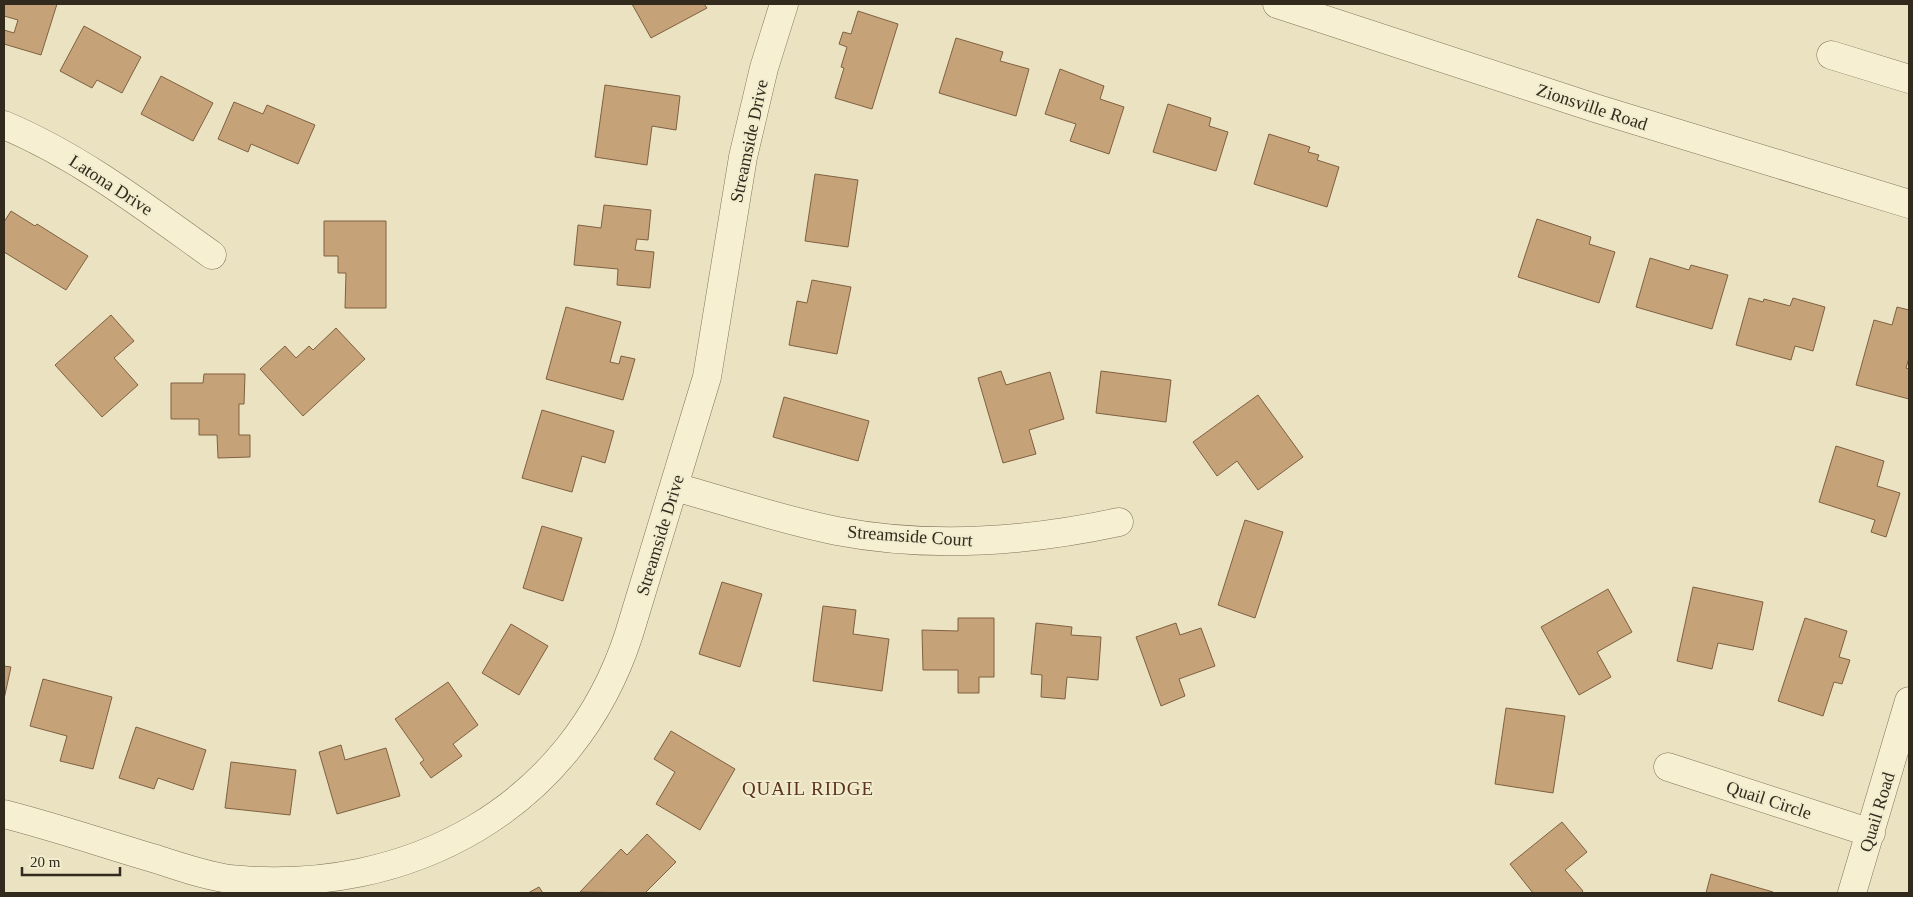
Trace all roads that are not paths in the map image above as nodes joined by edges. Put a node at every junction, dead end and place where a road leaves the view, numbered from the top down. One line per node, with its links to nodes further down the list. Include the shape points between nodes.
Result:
1 (784, 4): 9 (street, Streamside Drive, via 764,68 743,157 707,378)
2 (1277, 4): 3 (street, Zionsville Road)
3 (1304, 8): 7 (street, Zionsville Road, via 1598,109)
4 (1831, 56): 5 (street)
5 (1909, 79)
6 (4, 125): 8 (street, Latona Drive, via 103,178)
7 (1909, 204)
8 (212, 255)
9 (675, 487): 10 (street, Streamside Court, via 837,531 895,539 986,541 1046,537); 13 (street, Streamside Drive, via 620,662 577,740 538,785 491,822 453,846 378,873 346,879 270,884 206,874)
10 (1119, 522)
11 (1909, 701): 14 (street, Quail Road)
12 (1668, 768): 14 (street, Quail Circle)
13 (4, 814)
14 (1870, 833): 15 (street, Quail Road)
15 (1852, 893)

